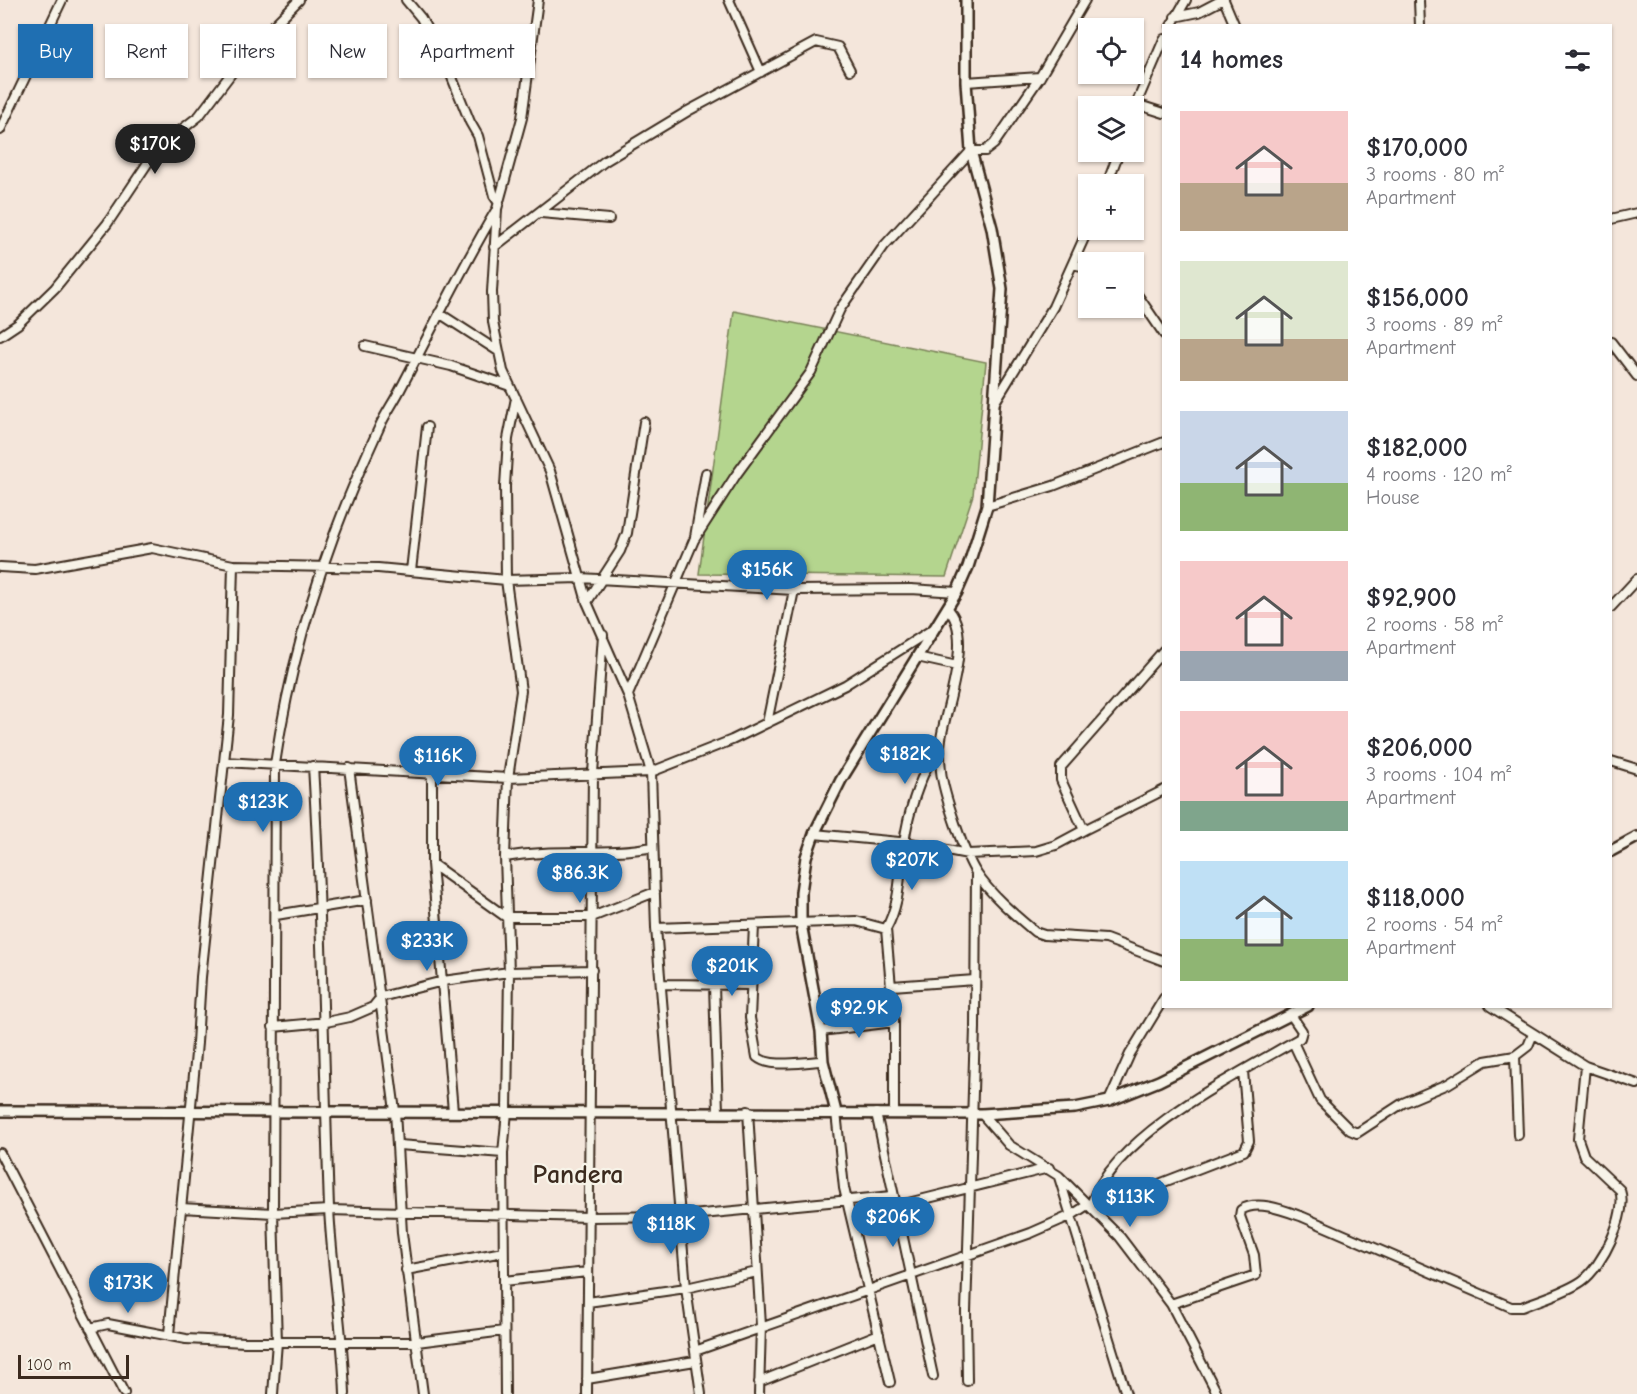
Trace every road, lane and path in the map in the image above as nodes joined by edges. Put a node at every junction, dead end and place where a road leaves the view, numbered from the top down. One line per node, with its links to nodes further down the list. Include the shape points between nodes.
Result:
1 (62, 0): 24 (street)
2 (299, 0): 39 (street, via 249,50 199,116 157,150 107,224 55,288)
3 (406, 0): 27 (street, via 421,18 452,75 478,136)
4 (538, 0): 27 (street, via 522,118)
5 (729, 0): 17 (street)
6 (966, 0): 19 (street)
7 (1085, 0): 18 (street)
8 (1223, 0): 11 (street, via 1199,12); 13 (street)
9 (1419, 0): 14 (street)
10 (1186, 1): 11 (street)
11 (1175, 16): 12 (street)
12 (1172, 24)
13 (1234, 24)
14 (1420, 24)
15 (1162, 44): 20 (street)
16 (850, 70): 17 (street, via 838,47 816,42)
17 (761, 72): 28 (street, via 605,161)
18 (1040, 77): 19 (street); 26 (street, via 994,144 985,151)
19 (966, 82): 26 (street)
20 (1140, 96)
21 (0, 107): 24 (street)
22 (1144, 109): 23 (street)
23 (1162, 113)
24 (8, 114): 25 (street)
25 (0, 130)
26 (971, 151): 47 (street, via 996,247 1002,289); 53 (street, via 884,246 840,309 811,372)
27 (498, 206): 33 (street); 37 (street)
28 (541, 213): 30 (street); 33 (street)
29 (1637, 213): 31 (street)
30 (609, 219)
31 (1612, 219)
32 (1083, 240): 34 (street)
33 (494, 247): 42 (street, via 492,292)
34 (1073, 264): 35 (street); 47 (street, via 1053,307)
35 (1078, 265)
36 (1144, 305): 38 (street)
37 (439, 313): 42 (street); 43 (street)
38 (1162, 331)
39 (1, 333)
40 (1612, 343): 44 (street)
41 (365, 346): 43 (street)
42 (498, 351): 45 (street)
43 (416, 357): 45 (street); 55 (street, via 379,427)
44 (1637, 376)
45 (510, 386): 46 (street)
46 (516, 398): 58 (street, via 550,471); 61 (street, via 507,462)
47 (995, 403): 52 (street)
48 (644, 422): 59 (street, via 627,533)
49 (427, 427): 57 (street)
50 (1162, 443): 52 (street, via 1053,486)
51 (706, 473): 53 (street)
52 (987, 506): 64 (street)
53 (694, 540): 62 (street)
54 (232, 565): 55 (street); 56 (street, via 152,548 35,569); 77 (street, via 231,683)
55 (322, 565): 57 (street); 78 (street, via 298,648)
56 (0, 567)
57 (411, 571): 61 (street)
58 (580, 578): 59 (street); 61 (street); 65 (street)
59 (601, 579): 62 (street); 65 (street)
60 (1637, 579): 66 (street)
61 (506, 580): 85 (street, via 521,692)
62 (677, 584): 63 (street); 73 (street)
63 (794, 590): 64 (street); 74 (street)
64 (957, 592): 67 (street)
65 (587, 602): 69 (street)
66 (1612, 606)
67 (947, 608): 68 (street); 72 (street, via 959,627)
68 (934, 628): 71 (street); 74 (street, via 845,685)
69 (603, 634): 73 (street); 83 (street)
70 (1162, 652): 87 (street, via 1061,767 1060,780)
71 (917, 657): 72 (street); 88 (street, via 841,780)
72 (957, 666): 75 (street)
73 (628, 695): 82 (street)
74 (767, 723): 82 (street)
75 (940, 741): 90 (street, via 919,782); 94 (street, via 943,783)
76 (1612, 761): 81 (street)
77 (225, 762): 78 (street); 144 (street)
78 (275, 764): 79 (street); 101 (street)
79 (313, 766): 80 (street); 100 (street)
80 (349, 768): 84 (street); 99 (street)
81 (1637, 769)
82 (651, 772): 83 (street); 91 (street)
83 (593, 773): 85 (street); 93 (street)
84 (432, 774): 85 (street); 96 (street)
85 (508, 778): 95 (street)
86 (1162, 791): 87 (street)
87 (1084, 830): 94 (street, via 1056,845 1036,850)
88 (814, 834): 90 (street); 104 (street, via 803,869)
89 (1637, 837): 92 (street)
90 (904, 842): 94 (street); 107 (street, via 898,900)
91 (653, 847): 93 (street); 98 (street)
92 (1612, 850)
93 (593, 852): 95 (street, via 535,852); 103 (street)
94 (968, 854): 97 (street)
95 (505, 858): 102 (street)
96 (432, 864): 102 (street); 112 (street)
97 (976, 873): 108 (street, via 1035,932 1106,939); 111 (street)
98 (654, 892): 103 (street); 106 (street)
99 (367, 900): 100 (street); 117 (street)
100 (320, 909): 101 (street); 122 (street)
101 (276, 915): 124 (street)
102 (506, 917): 103 (street); 110 (street)
103 (592, 917): 109 (street)
104 (801, 924): 105 (street); 107 (street, via 856,921); 125 (street)
105 (754, 925): 106 (street); 115 (street)
106 (656, 928): 113 (street)
107 (886, 929): 116 (street)
108 (1162, 960)
109 (592, 970): 110 (street); 145 (street)
110 (509, 972): 112 (street); 140 (street)
111 (975, 980): 116 (street); 148 (street)
112 (443, 981): 117 (street); 137 (street)
113 (661, 984): 114 (street); 138 (street)
114 (714, 985): 115 (street); 141 (street)
115 (751, 985): 129 (street, via 750,1018 757,1057 776,1063)
116 (892, 986): 123 (street)
117 (381, 997): 122 (street, via 365,1012); 136 (street)
118 (1162, 1001): 133 (street, via 1130,1054)
119 (1304, 1008): 121 (street)
120 (1493, 1008): 126 (street)
121 (1291, 1015): 127 (street, via 1302,1031 1302,1036); 133 (street, via 1159,1081)
122 (326, 1022): 124 (street); 135 (street)
123 (894, 1022): 125 (street); 147 (street)
124 (273, 1028): 134 (street)
125 (821, 1031): 129 (street)
126 (1533, 1034): 128 (street, via 1528,1046); 130 (street)
127 (1293, 1042): 128 (street, via 1320,1100 1355,1133 1485,1060); 131 (street)
128 (1515, 1056): 149 (street)
129 (823, 1061): 143 (street)
130 (1585, 1066): 132 (street); 179 (street, via 1578,1139 1584,1156 1620,1190 1623,1198 1613,1236 1596,1267 1582,1281 1522,1307 1511,1307 1303,1217 1278,1209 1247,1206 1240,1216 1252,1247 1256,1275)
131 (1243, 1071): 158 (street, via 1131,1146 1115,1162); 158 (street, via 1249,1141 1244,1151 1132,1194)
132 (1637, 1084)
133 (1109, 1101): 148 (street, via 1075,1108)
134 (273, 1111): 135 (street); 144 (street); 164 (street)
135 (328, 1111): 136 (street); 162 (street)
136 (395, 1111): 137 (street); 150 (street)
137 (453, 1111): 140 (street)
138 (672, 1111): 141 (street); 145 (street); 167 (street)
139 (0, 1112): 144 (street)
140 (507, 1112): 145 (street); 152 (street)
141 (718, 1112): 142 (street)
142 (748, 1112): 143 (street); 161 (street)
143 (836, 1112): 146 (street); 157 (street)
144 (189, 1113): 160 (street)
145 (590, 1113): 168 (street)
146 (876, 1113): 147 (street); 156 (street)
147 (894, 1113): 148 (street)
148 (977, 1114): 153 (street, via 1009,1145); 155 (street)
149 (1518, 1135)
150 (399, 1145): 152 (street); 163 (street)
151 (0, 1153): 181 (street)
152 (503, 1153): 166 (street)
153 (1049, 1168): 154 (street); 155 (street)
154 (1059, 1176): 158 (street); 165 (street)
155 (969, 1189): 159 (street); 170 (street)
156 (892, 1196): 157 (street); 159 (street)
157 (848, 1202): 161 (street); 177 (street)
158 (1091, 1203): 165 (street); 179 (street)
159 (896, 1206): 174 (street)
160 (181, 1208): 164 (street); 183 (street)
161 (755, 1208): 167 (street); 173 (street)
162 (330, 1210): 163 (street); 164 (street); 187 (street)
163 (401, 1212): 166 (street); 171 (street)
164 (273, 1213): 186 (street)
165 (1072, 1215): 170 (street); 204 (street)
166 (503, 1216): 168 (street); 169 (street)
167 (681, 1216): 168 (street); 176 (street)
168 (589, 1217): 172 (street)
169 (503, 1252): 171 (street); 175 (street)
170 (968, 1254): 174 (street); 192 (street)
171 (406, 1270): 185 (street)
172 (587, 1272): 175 (street); 178 (street)
173 (757, 1272): 176 (street); 180 (street)
174 (912, 1275): 177 (street); 190 (street)
175 (504, 1281): 182 (street)
176 (686, 1288): 178 (street); 188 (street)
177 (871, 1291): 180 (street); 184 (street)
178 (588, 1302): 191 (street)
179 (1171, 1304): 195 (street)
180 (761, 1326): 188 (street); 193 (street)
181 (90, 1328): 183 (street, via 108,1324); 196 (street)
182 (504, 1331): 185 (street); 200 (street)
183 (169, 1334): 186 (street, via 186,1340)
184 (879, 1334): 193 (street); 194 (street)
185 (417, 1341): 187 (street); 199 (street)
186 (277, 1342): 187 (street); 197 (street)
187 (344, 1342): 198 (street)
188 (695, 1351): 189 (street)
189 (695, 1360): 191 (street); 202 (street)
190 (933, 1376)
191 (587, 1379): 201 (street)
192 (967, 1381)
193 (759, 1382): 203 (street)
194 (890, 1382)
195 (1216, 1391)
196 (124, 1394)
197 (273, 1394)
198 (345, 1394)
199 (423, 1394)
200 (505, 1394)
201 (587, 1394)
202 (701, 1394)
203 (759, 1394)
204 (1126, 1394)

